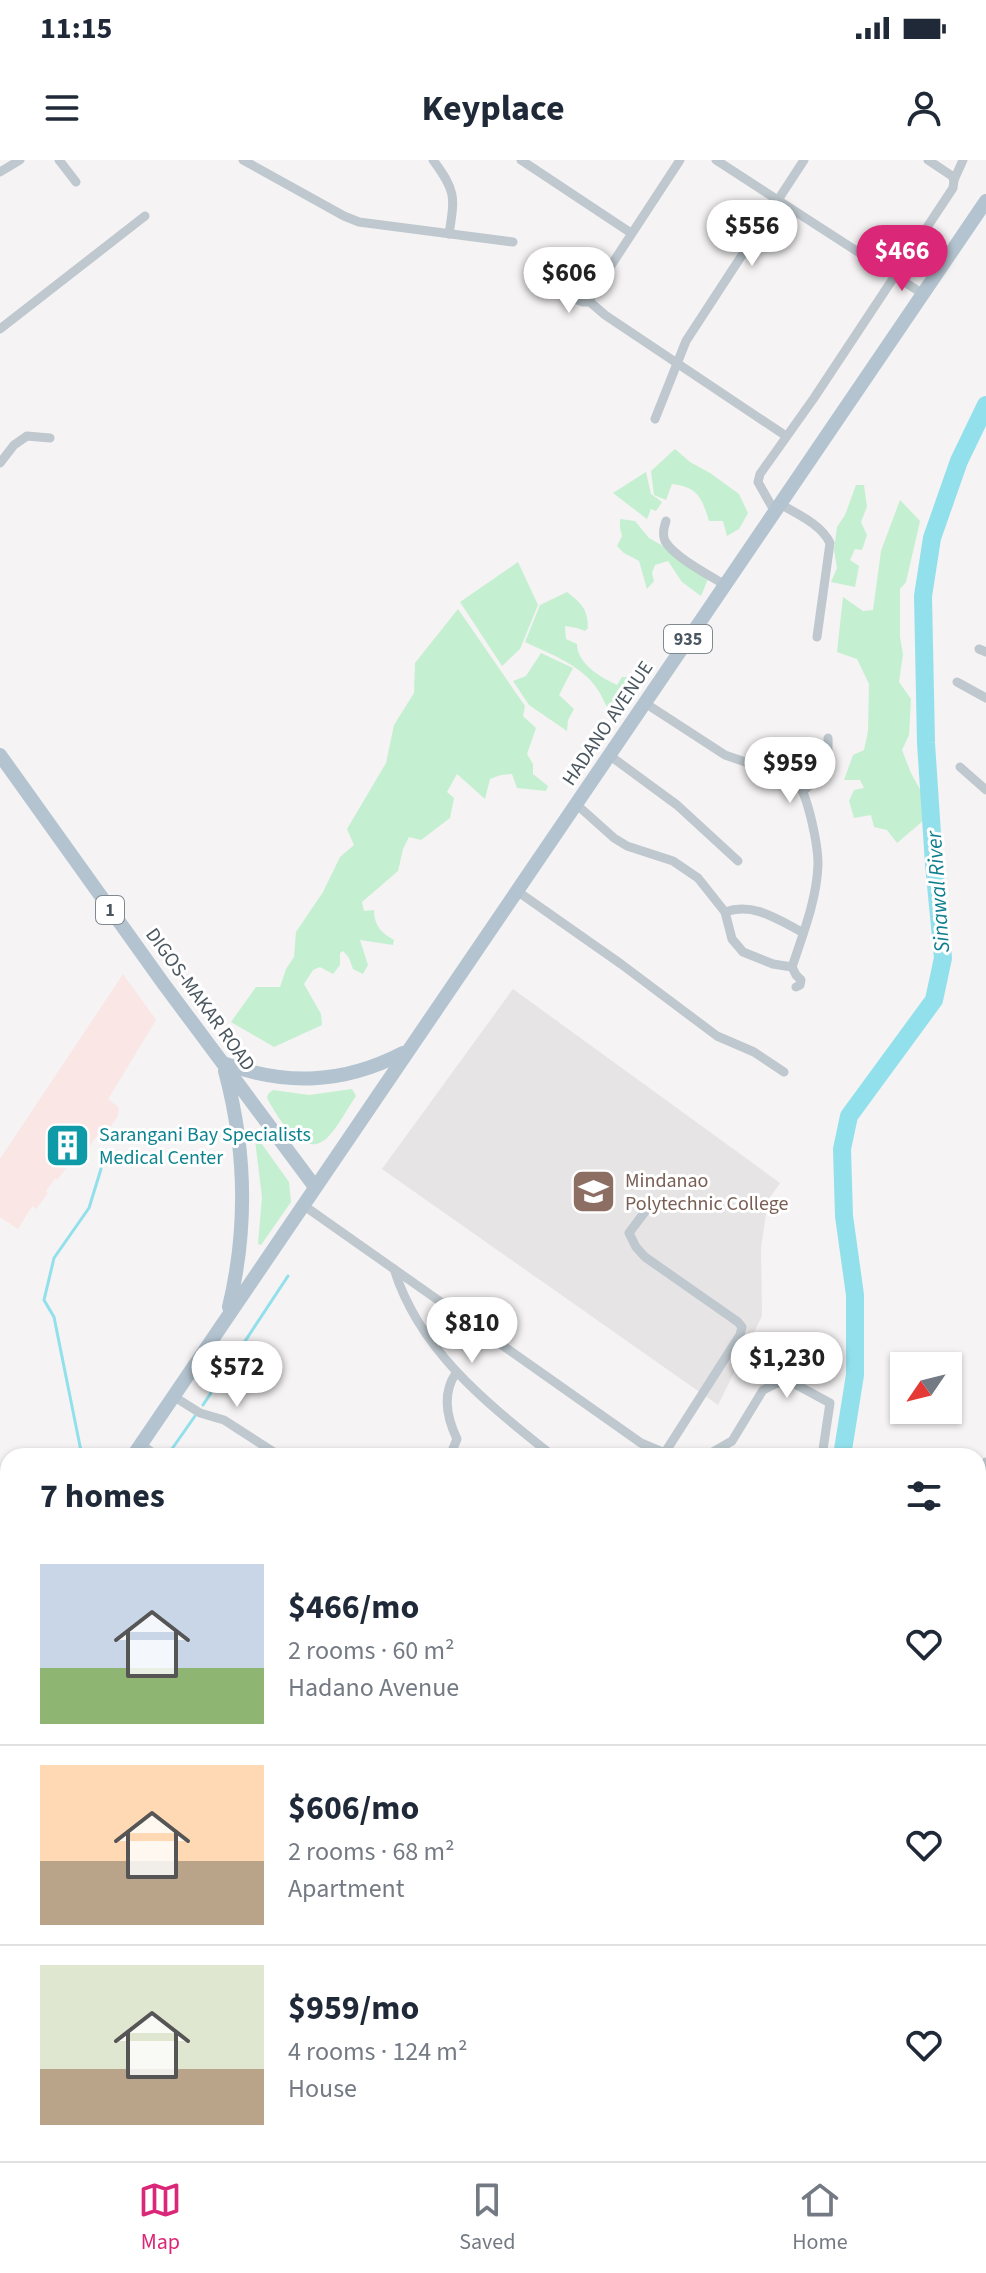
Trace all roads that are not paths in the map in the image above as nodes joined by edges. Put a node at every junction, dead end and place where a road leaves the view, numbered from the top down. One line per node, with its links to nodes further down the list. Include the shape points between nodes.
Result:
1 (20, 160): 11 (street)
2 (59, 160): 13 (street)
3 (243, 160): 18 (street, via 351,219)
4 (433, 160): 18 (street, via 453,191)
5 (521, 160): 17 (street)
6 (680, 160): 17 (street)
7 (716, 160): 14 (street)
8 (804, 160): 14 (street)
9 (928, 160): 12 (street)
10 (963, 160): 12 (street)
11 (0, 172)
12 (954, 180): 20 (street, via 950,195)
13 (76, 182)
14 (777, 200): 20 (street); 25 (street)
15 (986, 201): 22 (main road, HADANO AVENUE / 935)
16 (145, 216): 24 (street)
17 (631, 233): 23 (street)
18 (449, 234): 19 (street)
19 (513, 242)
20 (894, 275): 22 (street); 27 (street)
21 (551, 291): 23 (street)
22 (923, 294): 30 (main road, HADANO AVENUE / 935)
23 (590, 302): 25 (street)
24 (0, 329)
25 (676, 363): 26 (street); 27 (street)
26 (655, 419)
27 (786, 436): 30 (street, via 758,479)
28 (50, 438): 29 (street, via 27,436)
29 (0, 463)
30 (778, 508): 32 (main road, HADANO AVENUE / 935); 33 (street, via 818,527 830,543)
31 (666, 521): 32 (street, via 667,544)
32 (725, 585): 36 (main road, HADANO AVENUE / 935)
33 (817, 637)
34 (957, 682): 35 (street)
35 (986, 698)
36 (645, 703): 39 (main road, HADANO AVENUE / 935); 42 (street, via 725,755 789,777)
37 (828, 738): 42 (street, via 826,767)
38 (0, 755): 51 (main road, DIGOS-MAKAR ROAD / 1)
39 (609, 755): 43 (main road, HADANO AVENUE / 935); 44 (street, via 677,805)
40 (960, 767): 41 (street)
41 (986, 790)
42 (803, 791): 47 (street, via 818,865)
43 (576, 804): 45 (main road, HADANO AVENUE / 935); 46 (street, via 627,846 688,870)
44 (738, 861)
45 (517, 891): 50 (main road, HADANO AVENUE / 935); 52 (street, via 717,1036)
46 (725, 912): 47 (street, via 753,909); 48 (street, via 732,939 743,952)
47 (802, 932): 48 (street)
48 (792, 967): 49 (street, via 801,980)
49 (796, 987)
50 (408, 1051): 51 (main road, via 364,1070 316,1079 268,1076); 53 (main road, HADANO AVENUE / 935)
51 (222, 1063): 53 (main road, DIGOS-MAKAR ROAD / 1); 57 (main road, via 237,1126 243,1190 239,1255)
52 (784, 1072)
53 (315, 1187): 54 (main road, HADANO AVENUE)
54 (303, 1205): 56 (street); 57 (main road, HADANO AVENUE)
55 (650, 1205): 65 (street, via 629,1233 639,1252 742,1327)
56 (394, 1269): 58 (street, via 411,1311); 64 (street)
57 (226, 1318): 59 (main road, HADANO AVENUE)
58 (456, 1373): 62 (street, via 447,1401 457,1439); 63 (street)
59 (173, 1396): 60 (main road, HADANO AVENUE); 61 (street)
60 (138, 1448)
61 (268, 1448)
62 (453, 1448)
63 (543, 1448)
64 (652, 1448)
65 (672, 1448)
66 (720, 1448): 67 (street, via 732,1441 763,1390 777,1383 795,1384 830,1403)
67 (823, 1448)

